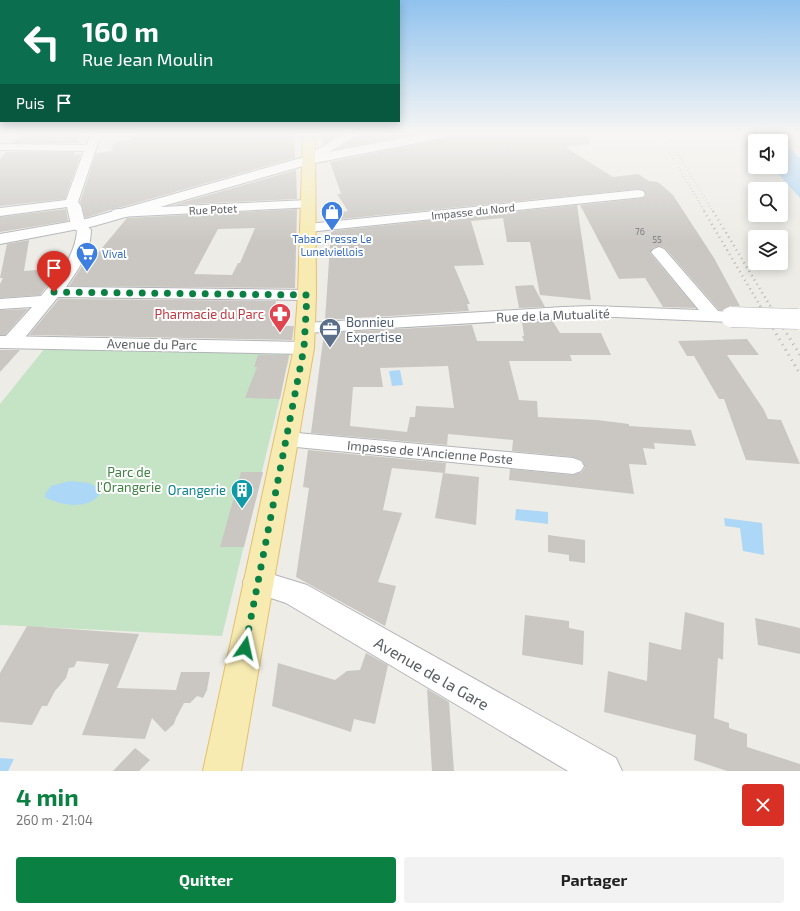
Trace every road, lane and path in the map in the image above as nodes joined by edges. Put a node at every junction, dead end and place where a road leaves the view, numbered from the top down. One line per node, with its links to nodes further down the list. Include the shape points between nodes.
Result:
1 (84, 170): 5 (street)
2 (272, 170): 8 (street)
3 (308, 170): 6 (main road)
4 (638, 194): 10 (street, Impasse du Nord)
5 (71, 203): 7 (street); 9 (street)
6 (308, 204): 8 (street, Rue Potet); 10 (main road)
7 (0, 212)
8 (118, 213): 9 (street)
9 (78, 225): 11 (street); 14 (street, via 83,228 84,240 66,276)
10 (308, 228): 13 (main road)
11 (0, 239)
12 (659, 252): 16 (street)
13 (307, 295): 14 (street); 18 (main road)
14 (51, 296): 15 (street); 19 (street)
15 (0, 304)
16 (713, 316): 17 (street, Rue de la Mutualité, bridge); 18 (street, Rue de la Mutualité, via 563,312)
17 (799, 319)
18 (305, 338): 19 (street, Avenue du Parc); 20 (main road)
19 (5, 342)
20 (286, 438): 21 (street, Impasse de l'Ancienne Poste); 22 (main road)
21 (573, 466)
22 (258, 582): 23 (main road); 24 (street, Avenue de la Gare, via 296,594)
23 (222, 771)
24 (603, 771)

